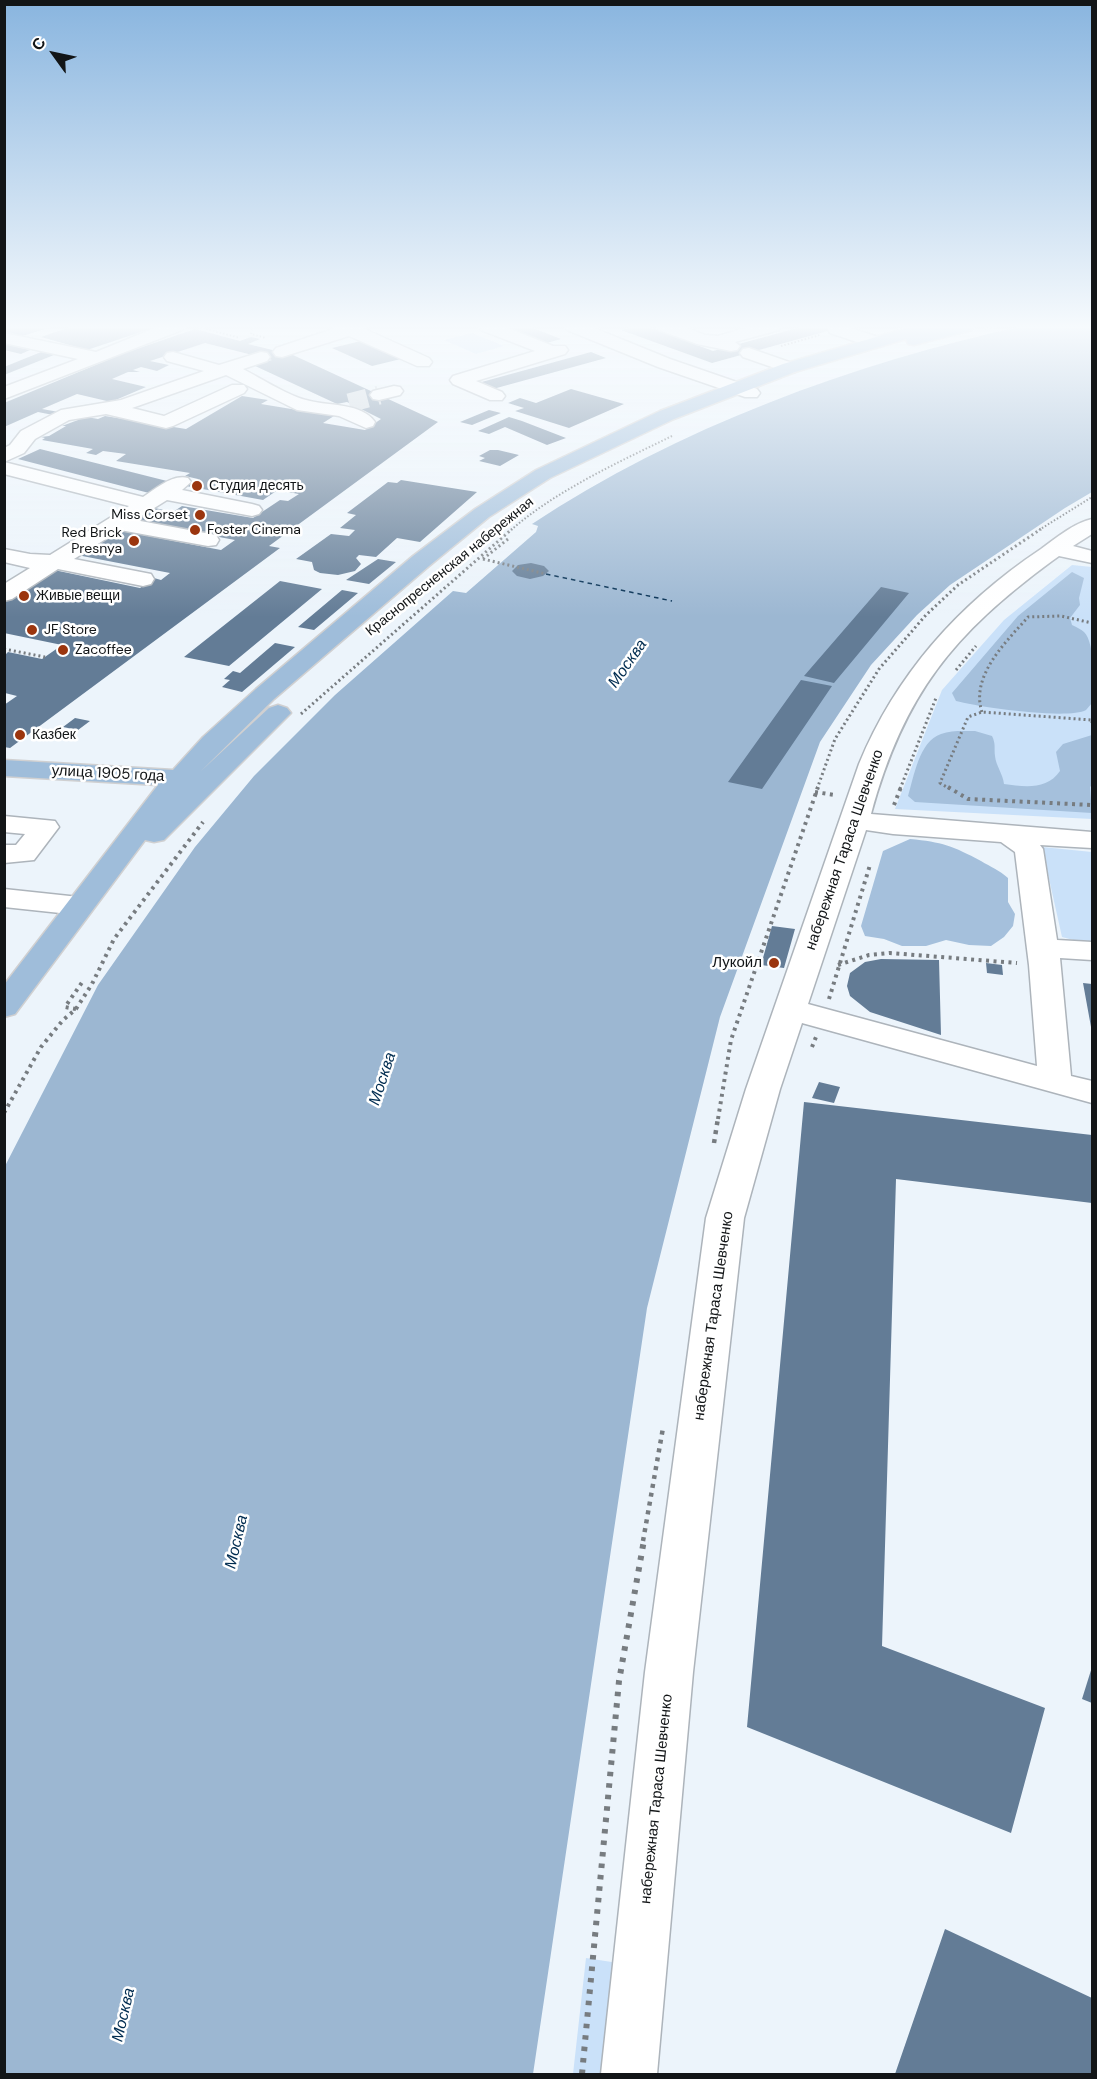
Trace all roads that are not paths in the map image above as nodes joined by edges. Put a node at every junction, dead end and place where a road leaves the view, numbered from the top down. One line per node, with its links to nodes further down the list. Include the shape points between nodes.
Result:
1 (50, 423): 4 (street, via 28,435 17,449)
2 (657, 423): 21 (main road, Краснопресненская набережная, via 596,447 543,474 501,500 421,561 212,743)
3 (676, 423): 16 (main road, Краснопресненская набережная, via 545,491)
4 (4, 456)
5 (4, 468): 6 (street)
6 (164, 493): 7 (street); 8 (street)
7 (252, 510)
8 (117, 523): 10 (street); 14 (street)
9 (1092, 525): 11 (street, набережная Тараса Шевченко)
10 (208, 540)
11 (1055, 548): 13 (street); 22 (street, набережная Тараса Шевченко, via 1006,585 963,625 917,678 879,746 865,782)
12 (4, 555): 14 (street)
13 (1092, 556)
14 (55, 562): 15 (street); 17 (street)
15 (143, 579)
16 (421, 589)
17 (4, 594)
18 (297, 707): 21 (main road, Краснопресненская набережная, via 240,749)
19 (4, 768): 21 (main road, улица 1905 года)
20 (4, 786): 21 (main road, улица 1905 года)
21 (191, 793): 28 (main road, Краснопресненская набережная)
22 (874, 823): 24 (street); 32 (street, набережная Тараса Шевченко)
23 (4, 824): 26 (street, via 45,827 24,854)
24 (1011, 836): 25 (street); 30 (street, via 1029,849)
25 (1092, 840)
26 (4, 854)
27 (4, 898): 28 (street)
28 (79, 906): 31 (main road, Краснопресненская набережная)
29 (1092, 951): 30 (street)
30 (1043, 956): 33 (street)
31 (4, 1006)
32 (807, 1014): 33 (street); 35 (street, набережная Тараса Шевченко, via 764,1089 725,1218 669,1672)
33 (1055, 1082): 34 (street)
34 (1092, 1092)
35 (629, 2074)

